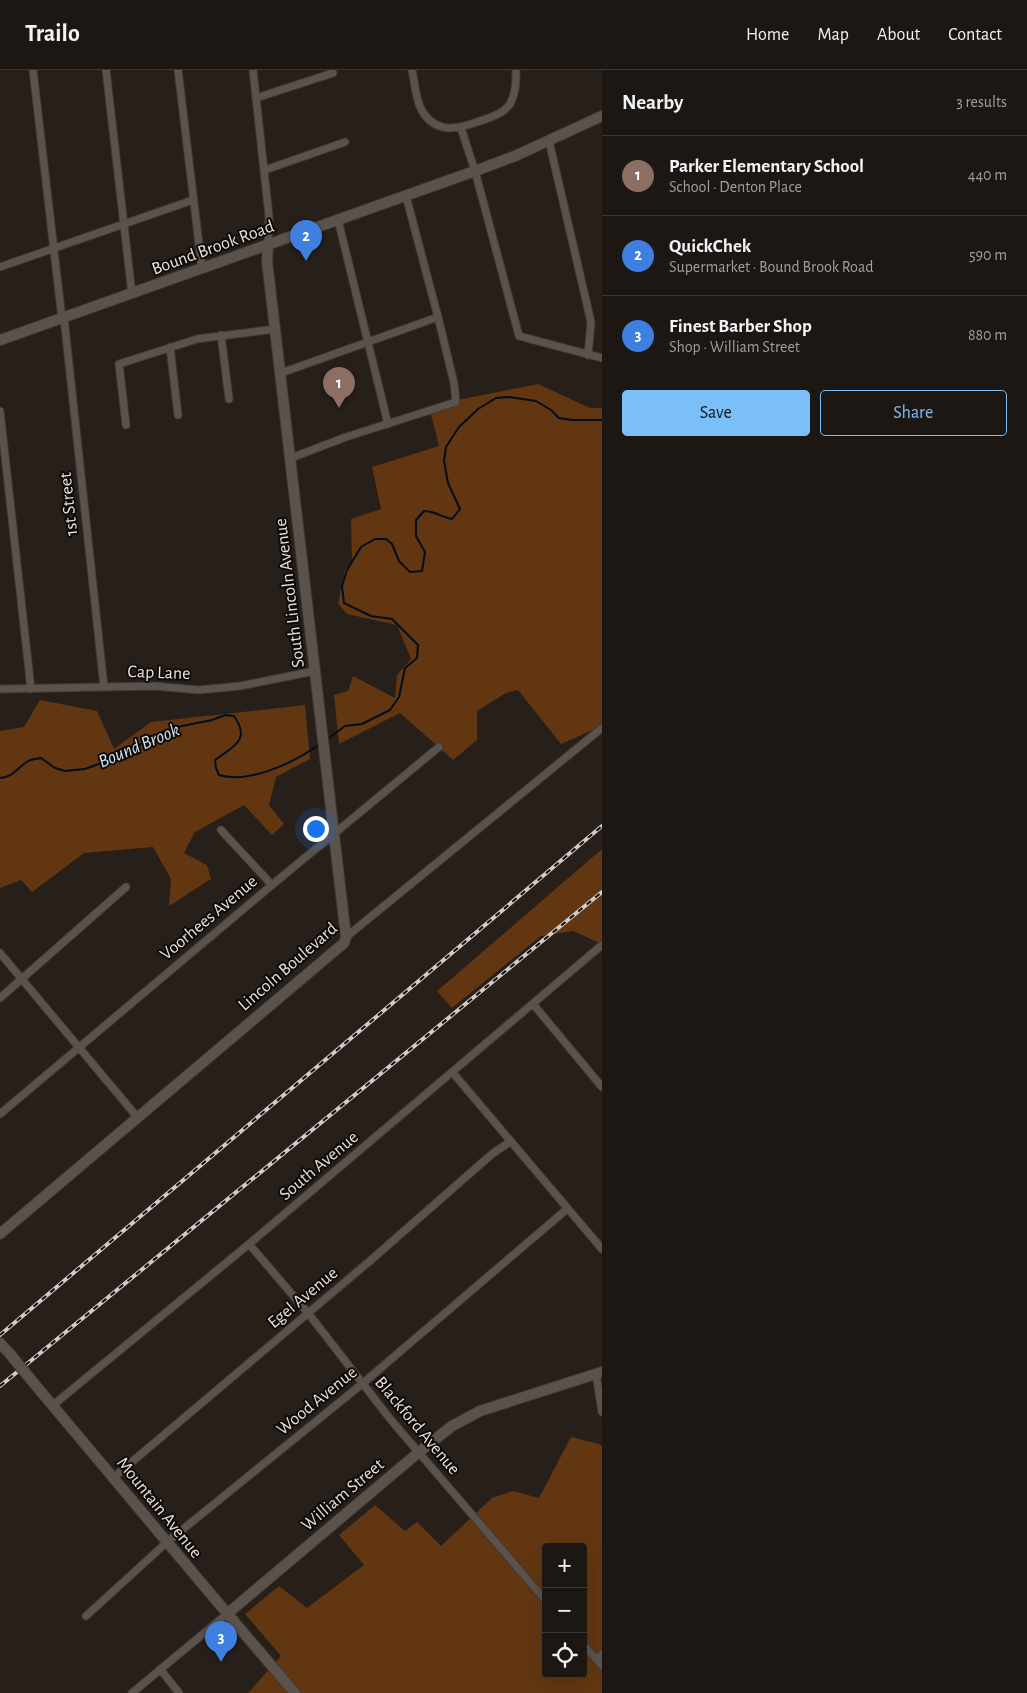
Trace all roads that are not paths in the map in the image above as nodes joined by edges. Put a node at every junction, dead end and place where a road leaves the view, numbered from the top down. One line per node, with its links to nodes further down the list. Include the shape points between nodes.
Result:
1 (33, 70): 20 (street, 1st Street)
2 (106, 70): 18 (street)
3 (178, 70): 16 (street)
4 (253, 70): 8 (street)
5 (412, 70): 10 (street, via 421,109 426,116 444,128)
6 (516, 70): 10 (street, via 514,95 503,111)
7 (332, 73): 8 (street)
8 (256, 98): 13 (street)
9 (602, 116): 12 (main road, Bound Brook Road)
10 (461, 128): 14 (street)
11 (345, 142): 13 (street)
12 (548, 142): 14 (main road, Bound Brook Road); 31 (street, via 591,322)
13 (264, 170): 19 (street, via 269,216)
14 (475, 171): 15 (main road, Bound Brook Road); 31 (street, via 519,336)
15 (406, 196): 17 (main road, Bound Brook Road); 24 (street)
16 (193, 200): 18 (street); 22 (street)
17 (338, 220): 19 (main road, Bound Brook Road); 29 (street)
18 (124, 224): 20 (street); 23 (street)
19 (268, 245): 22 (main road, Bound Brook Road); 26 (main road, South Lincoln Avenue)
20 (53, 248): 21 (street); 25 (street, 1st Street)
21 (0, 267)
22 (202, 269): 23 (main road, Bound Brook Road)
23 (132, 294): 25 (main road, Bound Brook Road)
24 (438, 317): 29 (street); 37 (street, via 456,402)
25 (63, 318): 28 (main road, Bound Brook Road); 41 (street, 1st Street)
26 (276, 329): 27 (street); 33 (main road, South Lincoln Avenue)
27 (221, 335): 30 (street); 34 (street)
28 (0, 340)
29 (367, 343): 33 (street); 37 (street)
30 (170, 347): 36 (street); 38 (street, via 118,364)
31 (588, 355): 32 (street)
32 (602, 358)
33 (281, 373): 39 (main road, South Lincoln Avenue)
34 (229, 399)
35 (0, 411): 43 (street)
36 (178, 416)
37 (388, 424): 39 (street)
38 (126, 426)
39 (291, 458): 40 (main road, South Lincoln Avenue)
40 (315, 671): 41 (street, Cap Lane, via 240,686 198,690 156,686); 47 (main road, South Lincoln Avenue)
41 (104, 687): 43 (street, Cap Lane)
42 (0, 689): 43 (street, Cap Lane)
43 (31, 689)
44 (602, 728): 50 (street, Lincoln Boulevard)
45 (439, 747): 47 (street, Voorhees Avenue)
46 (221, 830): 48 (street)
47 (334, 833): 48 (street, Voorhees Avenue); 50 (main road, South Lincoln Avenue)
48 (272, 885): 56 (street, Voorhees Avenue)
49 (126, 887): 53 (street)
50 (346, 937): 60 (main road, Lincoln Boulevard, via 344,943)
51 (602, 945): 55 (street, South Avenue)
52 (0, 953): 53 (street)
53 (22, 980): 54 (street); 56 (street)
54 (0, 998)
55 (533, 1004): 57 (street, South Avenue); 58 (street)
56 (78, 1047): 59 (street, Voorhees Avenue); 60 (street)
57 (453, 1073): 61 (street); 64 (street, South Avenue)
58 (602, 1087)
59 (0, 1114)
60 (138, 1118): 63 (main road, Lincoln Boulevard)
61 (511, 1141): 62 (street); 66 (street, Egel Avenue)
62 (567, 1209): 65 (street); 69 (street, Wood Avenue)
63 (0, 1234)
64 (249, 1244): 66 (street, Blackford Avenue); 70 (street, South Avenue)
65 (602, 1249)
66 (308, 1314): 69 (street, Blackford Avenue); 73 (street, Egel Avenue)
67 (0, 1342): 70 (main road, Mountain Avenue, bridge)
68 (599, 1373): 71 (street); 72 (main road, William Street, via 480,1411 452,1426)
69 (362, 1384): 72 (street, Blackford Avenue); 74 (street, Wood Avenue)
70 (52, 1406): 73 (main road, Mountain Avenue)
71 (602, 1412)
72 (419, 1452): 75 (street, Blackford Avenue); 76 (main road, William Street)
73 (114, 1477): 74 (main road, Mountain Avenue)
74 (166, 1543): 76 (main road, Mountain Avenue); 77 (street, Wood Avenue)
75 (542, 1597)
76 (227, 1614): 81 (street, William Street); 84 (main road, Mountain Avenue)
77 (86, 1616)
78 (587, 1647): 79 (street)
79 (599, 1656): 80 (street)
80 (602, 1666)
81 (160, 1670): 82 (street, William Street); 83 (street)
82 (132, 1693)
83 (179, 1693)
84 (295, 1693)

